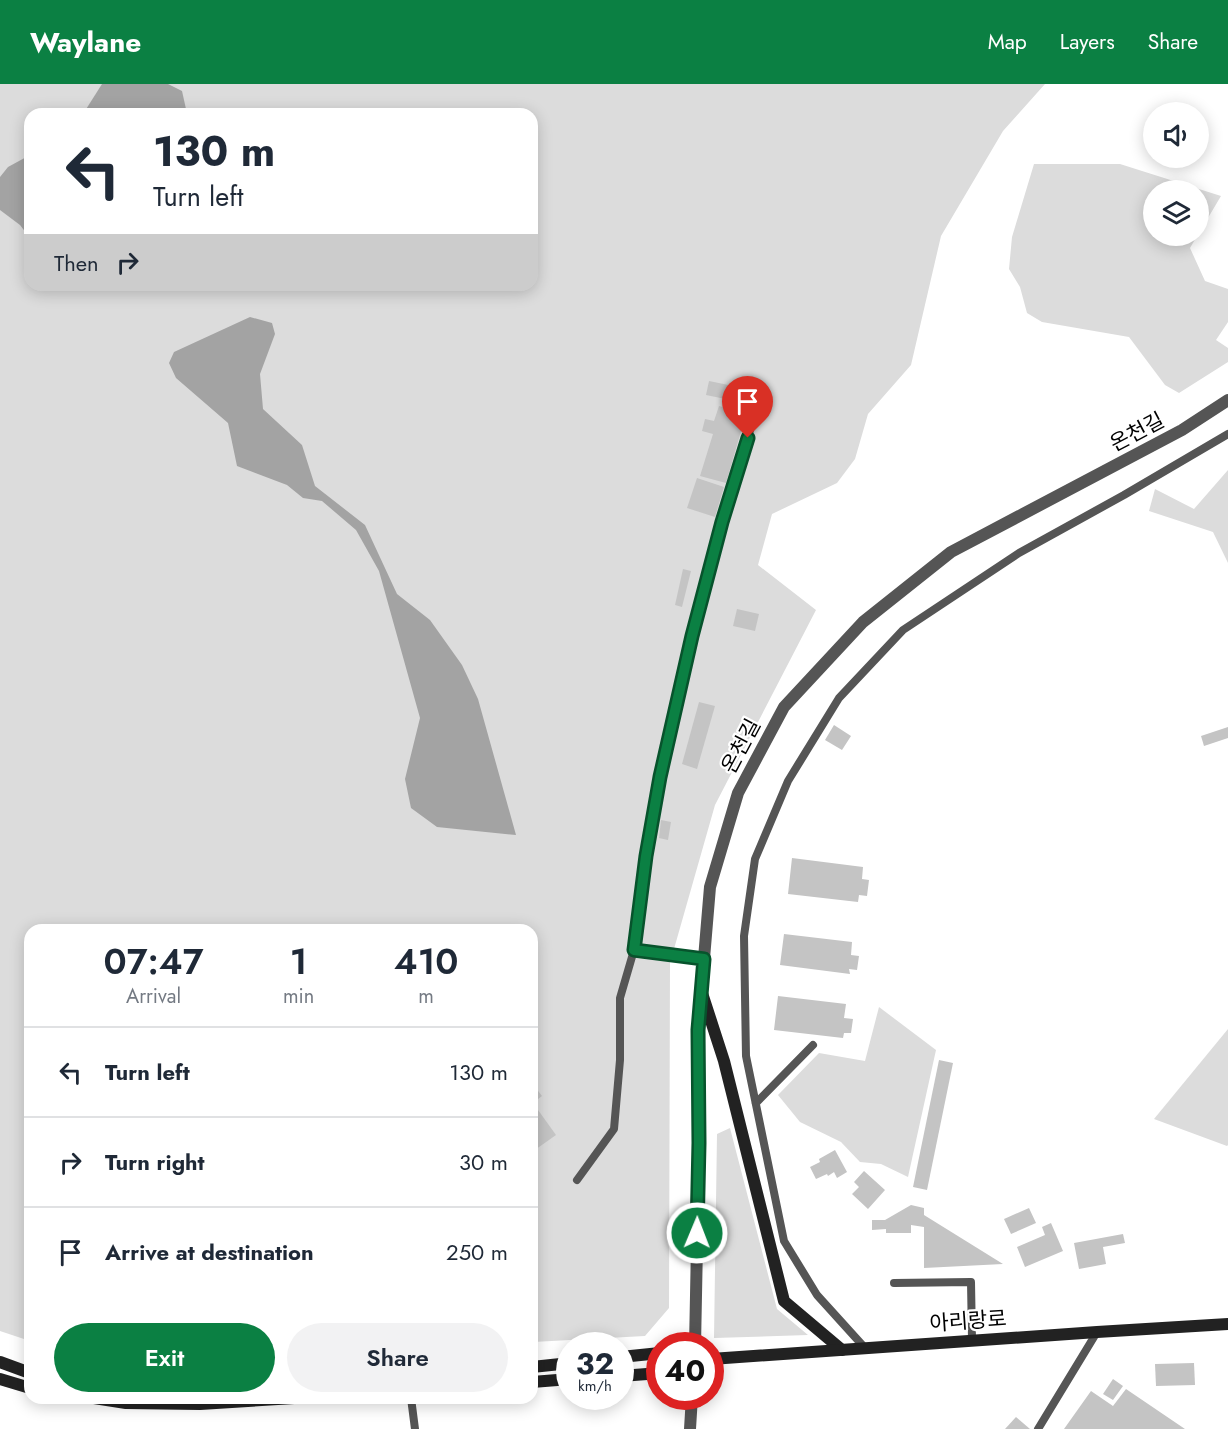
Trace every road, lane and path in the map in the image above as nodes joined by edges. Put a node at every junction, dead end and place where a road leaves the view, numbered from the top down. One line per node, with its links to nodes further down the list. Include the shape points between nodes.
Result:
1 (1228, 400): 5 (street, 온천길, via 1182,430 951,552 863,622 784,707 738,794 710,887)
2 (754, 417): 4 (lane, via 695,625 660,777)
3 (1228, 434): 8 (lane, via 1019,553 903,630 839,698 788,781 755,859 744,936 746,1056)
4 (634, 950): 5 (lane); 9 (lane, via 620,998 615,1130)
5 (704, 959): 6 (street, 온천길)
6 (701, 990): 12 (street, 온천길); 16 (main road, via 727,1072 784,1301)
7 (813, 1045): 8 (lane)
8 (756, 1103): 15 (lane, via 784,1241 817,1295)
9 (577, 1180)
10 (894, 1283): 14 (lane, via 971,1282)
11 (1228, 1324): 13 (main road, 아리랑로)
12 (695, 1332)
13 (1096, 1332): 14 (main road, 아리랑로); 30 (lane)
14 (972, 1340): 15 (main road, 아리랑로)
15 (865, 1348): 16 (main road, 아리랑로)
16 (842, 1350): 17 (main road, 아리랑로)
17 (724, 1358)
18 (0, 1362): 21 (main road)
19 (556, 1364): 20 (main road)
20 (538, 1366)
21 (24, 1371)
22 (0, 1379): 25 (main road)
23 (556, 1380): 24 (main road)
24 (538, 1382)
25 (24, 1386)
26 (412, 1404): 28 (lane)
27 (691, 1410): 29 (street)
28 (415, 1429)
29 (690, 1429)
30 (1038, 1429)

